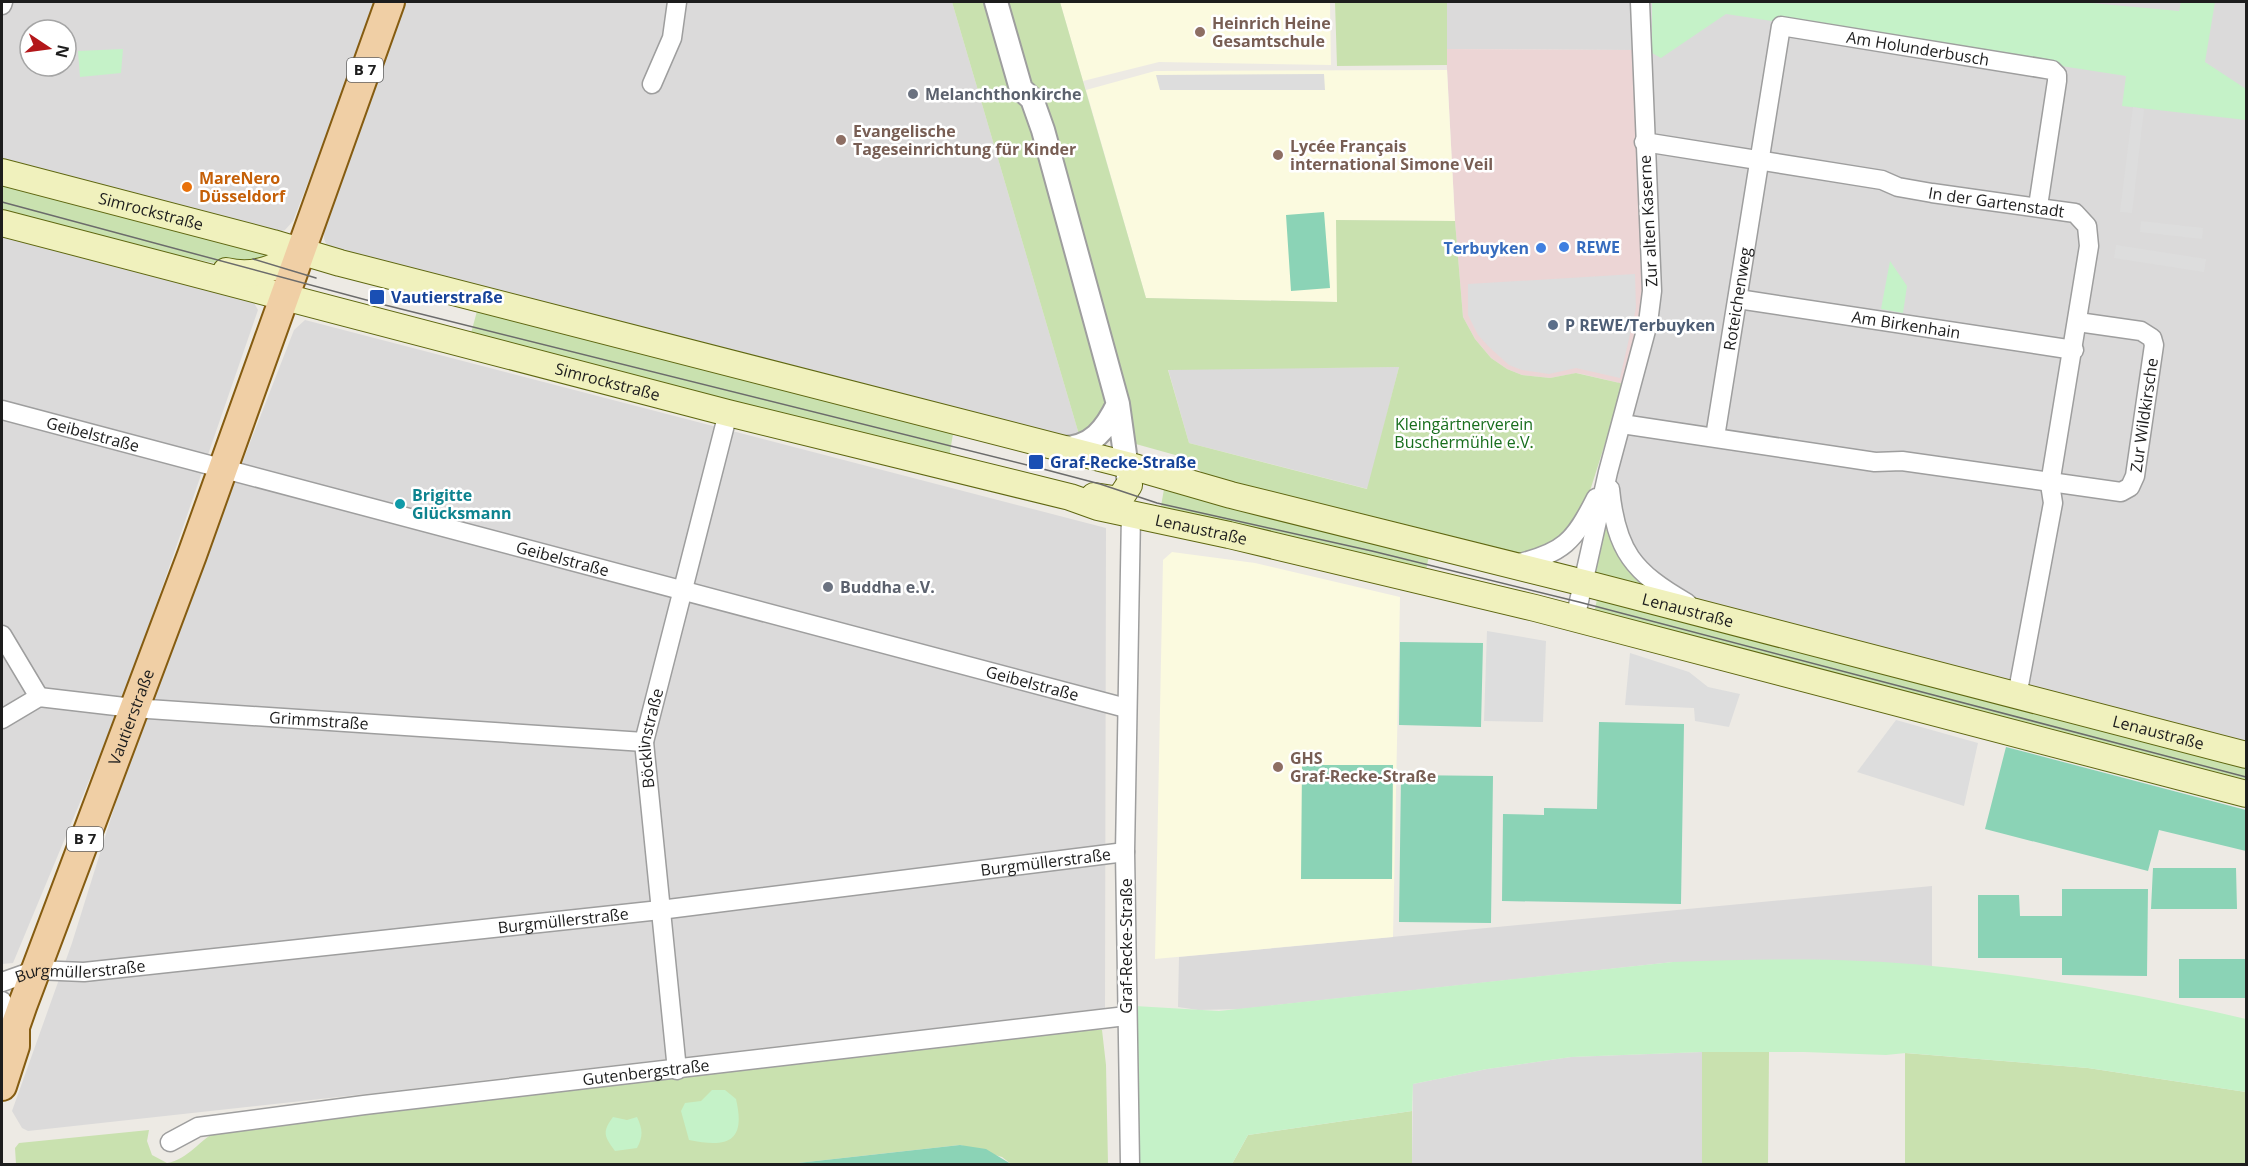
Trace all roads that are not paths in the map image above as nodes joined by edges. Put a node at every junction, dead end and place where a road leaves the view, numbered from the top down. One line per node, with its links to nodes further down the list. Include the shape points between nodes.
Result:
1 (390, 2): 13 (main road, Vautierstraße / B 7)
2 (677, 2): 6 (street, via 672,38)
3 (996, 2): 7 (street, Graf-Recke-Straße, via 1021,89)
4 (1012, 2): 7 (street, Graf-Recke-Straße, via 1036,86)
5 (1640, 2): 8 (street, Zur alten Kaserne)
6 (652, 84)
7 (1032, 99): 19 (street, Graf-Recke-Straße)
8 (1644, 142): 9 (street, In der Gartenstadt); 22 (street, Zur alten Kaserne, via 1652,291 1648,323)
9 (1760, 162): 11 (street, In der Gartenstadt, via 1882,180 1932,193); 11 (street, Am Holunderbusch, via 1781,26 2047,68 2054,72 2057,81); 16 (street, Roteichenweg)
10 (2, 172): 13 (main road, Simrockstraße)
11 (2038, 206): 17 (street, In der Gartenstadt, via 2075,213 2087,226 2089,246)
12 (2, 223): 14 (main road, Simrockstraße)
13 (301, 250): 14 (main road, Simrockstraße, via 272,269 249,273 174,257); 15 (main road, Vautierstraße / B 7); 24 (main road, Simrockstraße)
14 (146, 260): 15 (main road, Simrockstraße)
15 (284, 297): 21 (main road, Simrockstraße); 25 (main road, Vautierstraße / B 7)
16 (1738, 299): 18 (street, Am Birkenhain); 23 (street, Roteichenweg)
17 (2078, 322): 18 (street, In der Gartenstadt); 28 (street, Zur Wildkirsche, via 2141,331 2152,338 2154,353 2135,476 2130,487 2121,492)
18 (2074, 350): 28 (street, In der Gartenstadt)
19 (1118, 404): 24 (street, via 1107,426 1096,437 1077,447); 27 (street, Graf-Recke-Straße)
20 (2, 410): 25 (street, Geibelstraße)
21 (728, 413): 29 (main road, Simrockstraße); 33 (street, Böcklinstraße)
22 (1622, 424): 23 (street); 26 (street, Zur alten Kaserne)
23 (1715, 437): 28 (street)
24 (1062, 448): 27 (main road, Simrockstraße)
25 (221, 468): 33 (street, Geibelstraße); 39 (main road, Vautierstraße / B 7)
26 (1608, 472): 31 (street, Zur alten Kaserne, via 1568,543 1544,558); 32 (street, Zur alten Kaserne); 34 (street, Zur alten Kaserne, via 1613,523 1620,543 1636,566 1662,589)
27 (1128, 475): 29 (main road, Simrockstraße, via 1123,497 1114,501 1085,494); 30 (street, Graf-Recke-Straße); 31 (main road, Lenaustraße, via 1208,489)
28 (2050, 484): 37 (street, In der Gartenstadt, via 2053,503)
29 (1070, 497): 30 (main road, Simrockstraße)
30 (1131, 514): 35 (main road, Lenaustraße); 40 (street, Graf-Recke-Straße)
31 (1513, 565): 32 (main road, Lenaustraße)
32 (1584, 583): 34 (main road, Lenaustraße); 35 (street, Zur alten Kaserne)
33 (682, 590): 40 (street, Geibelstraße); 42 (street, Böcklinstraße)
34 (1713, 618): 37 (main road, Lenaustraße)
35 (1575, 619): 44 (main road, Lenaustraße)
36 (2, 635): 38 (street)
37 (2017, 696): 43 (main road, Lenaustraße)
38 (39, 697): 39 (street, Grimmstraße); 41 (street)
39 (134, 708): 42 (street, Grimmstraße); 47 (main road, Vautierstraße / B 7)
40 (1126, 708): 45 (street, Graf-Recke-Straße)
41 (2, 719)
42 (644, 742): 46 (street, Böcklinstraße)
43 (2247, 755)
44 (2247, 794)
45 (1125, 852): 46 (street, Burgmüllerstraße); 50 (street, Graf-Recke-Straße)
46 (660, 910): 47 (street, Burgmüllerstraße, via 84,972); 52 (street, Böcklinstraße)
47 (36, 970): 48 (street, Burgmüllerstraße); 51 (main road, Vautierstraße / B 7)
48 (2, 982)
49 (2, 1001): 51 (street, Burgmüllerstraße)
50 (1126, 1016): 52 (street, Gutenbergstraße); 55 (street, Graf-Recke-Straße)
51 (8, 1036): 53 (main road, Vautierstraße / B 7, via 15,1046)
52 (677, 1070): 54 (street, Gutenbergstraße, via 198,1127)
53 (2, 1086)
54 (170, 1142)
55 (1130, 1164)

